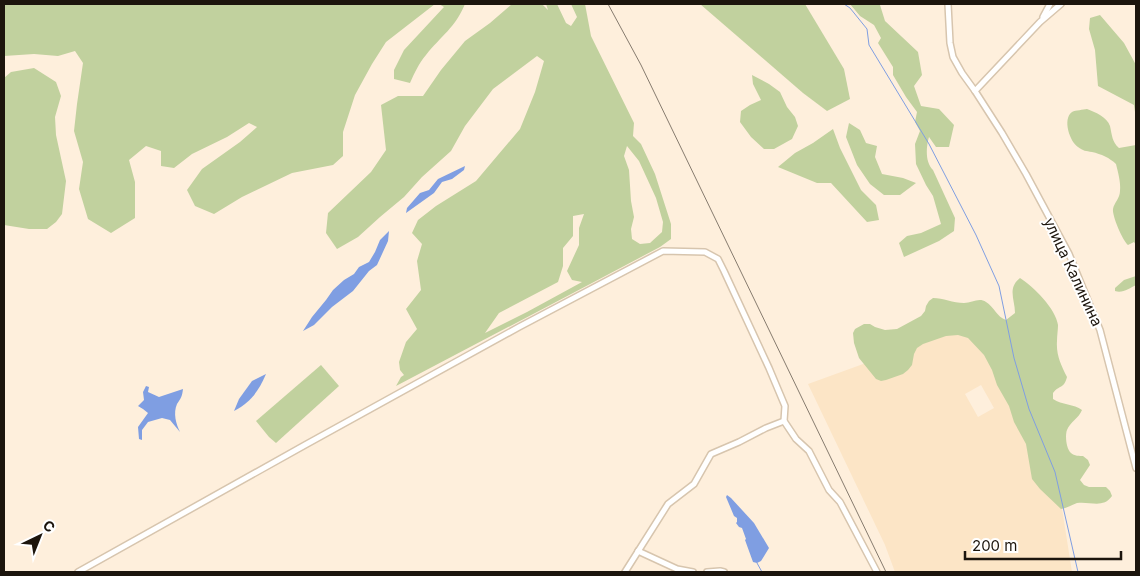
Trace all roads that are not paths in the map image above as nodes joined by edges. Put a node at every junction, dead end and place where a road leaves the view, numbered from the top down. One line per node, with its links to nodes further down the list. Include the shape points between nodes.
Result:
1 (948, 4): 5 (street, улица Калинина, via 953,57)
2 (1050, 4): 4 (street)
3 (1061, 4): 4 (street)
4 (1040, 22): 5 (street)
5 (975, 91): 7 (street, улица Калинина, via 1026,174 1069,254 1100,330)
6 (784, 421): 8 (street, via 711,454 694,484 668,504); 9 (street, via 785,406 779,391 718,259 705,252 664,251 510,331); 14 (street, via 796,439 810,451)
7 (1136, 468)
8 (638, 551): 10 (street); 11 (street, via 678,569)
9 (78, 572)
10 (625, 572)
11 (693, 572)
12 (707, 572): 13 (street)
13 (724, 572)
14 (877, 572)

